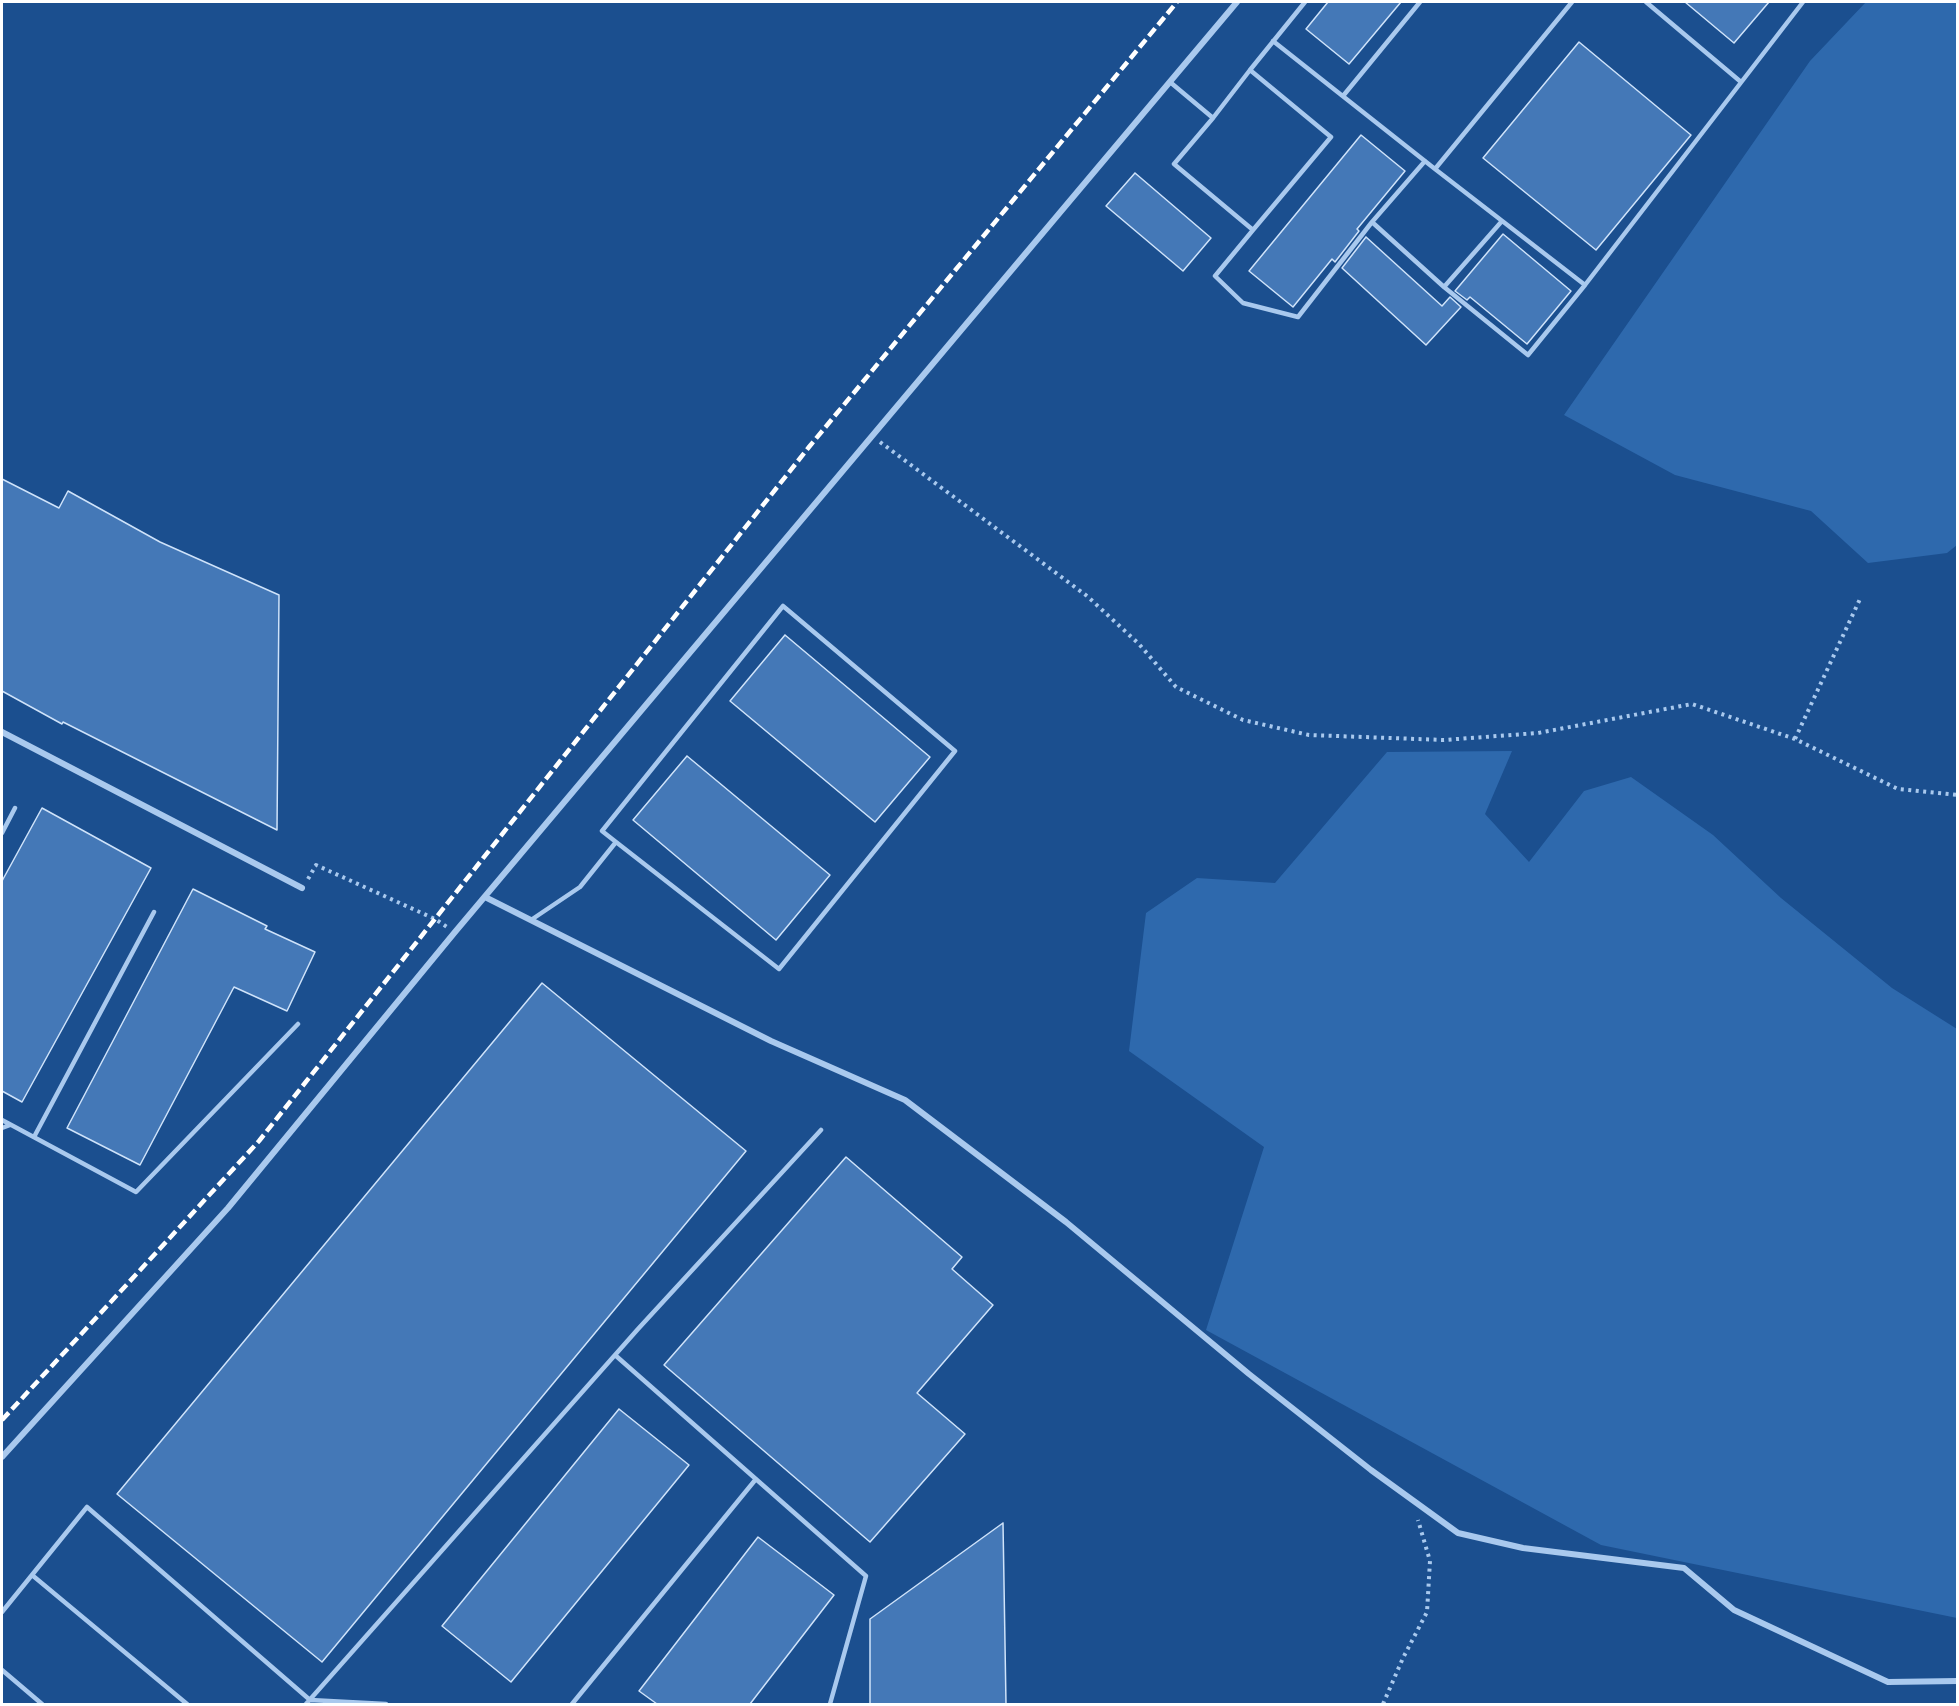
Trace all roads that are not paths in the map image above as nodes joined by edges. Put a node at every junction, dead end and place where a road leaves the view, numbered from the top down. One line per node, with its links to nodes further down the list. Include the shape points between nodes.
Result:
1 (1238, 2): 9 (street)
2 (1305, 2): 7 (lane)
3 (1420, 2): 11 (lane)
4 (1572, 2): 14 (lane)
5 (1646, 2): 10 (lane)
6 (1803, 2): 10 (lane)
7 (1273, 41): 8 (lane); 11 (lane)
8 (1250, 70): 12 (lane); 17 (lane, via 1331,136)
9 (1170, 82): 12 (lane); 25 (street)
10 (1741, 82): 18 (lane)
11 (1343, 96): 13 (lane)
12 (1213, 118): 17 (lane, via 1174,164)
13 (1425, 161): 14 (lane); 16 (lane)
14 (1435, 169): 15 (lane)
15 (1502, 221): 18 (lane); 19 (lane)
16 (1372, 222): 17 (lane, via 1298,317 1244,303 1215,276); 19 (lane)
17 (1253, 230)
18 (1585, 285): 19 (lane, via 1528,355)
19 (1444, 287)
20 (2, 732): 24 (street)
21 (15, 808): 22 (lane)
22 (2, 833)
23 (616, 842): 23 (lane, via 779,969 955,751 783,606 602,831); 27 (lane, via 580,887)
24 (302, 888)
25 (485, 897): 27 (street); 35 (street, via 228,1208)
26 (154, 912): 33 (lane)
27 (531, 920): 40 (street, via 771,1041 905,1100 1066,1222 1249,1374 1458,1533 1523,1548 1684,1568 1734,1610 1888,1682)
28 (298, 1024): 33 (lane, via 136,1192)
29 (2, 1120): 30 (lane)
30 (10, 1125): 31 (lane); 33 (lane)
31 (2, 1128)
32 (821, 1130): 34 (lane)
33 (34, 1137)
34 (615, 1355): 36 (lane); 41 (lane)
35 (2, 1457)
36 (756, 1479): 46 (lane); 47 (lane, via 866,1576)
37 (32, 1575): 38 (lane); 41 (lane, via 87,1507); 43 (lane)
38 (2, 1612)
39 (2, 1670): 42 (lane)
40 (1958, 1681)
41 (310, 1700): 44 (lane); 45 (lane)
42 (42, 1704)
43 (187, 1704)
44 (306, 1704)
45 (386, 1704)
46 (573, 1704)
47 (830, 1704)

